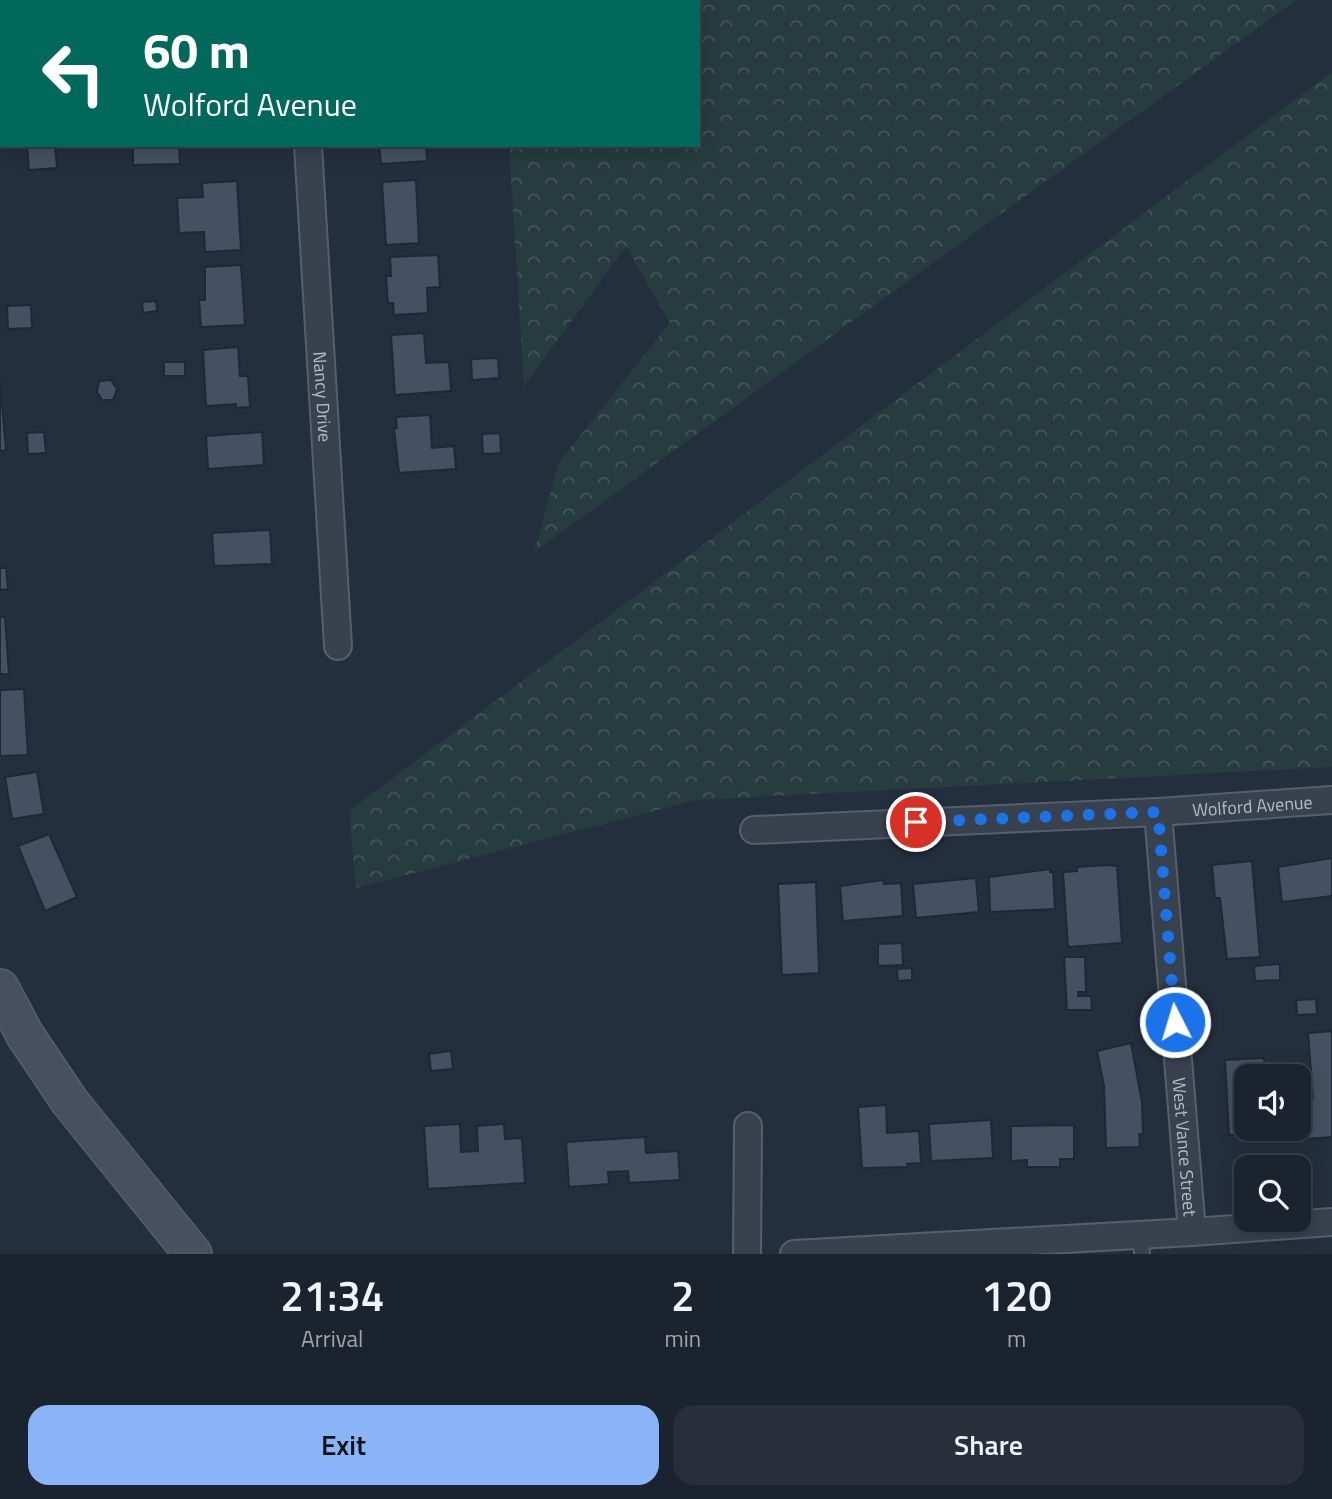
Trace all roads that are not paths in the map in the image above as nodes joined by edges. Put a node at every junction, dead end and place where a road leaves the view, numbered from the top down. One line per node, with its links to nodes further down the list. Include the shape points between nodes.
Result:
1 (309, 147): 2 (street, Nancy Drive)
2 (338, 646)
3 (1332, 800): 4 (street, Wolford Avenue)
4 (1158, 812): 5 (street, Wolford Avenue); 9 (street, West Vance Street)
5 (754, 830)
6 (0, 988): 11 (main road, via 70,1102)
7 (748, 1126): 12 (street)
8 (1332, 1222): 9 (street)
9 (1192, 1232): 10 (street)
10 (1141, 1244): 13 (street)
11 (192, 1254)
12 (747, 1254)
13 (794, 1254)

